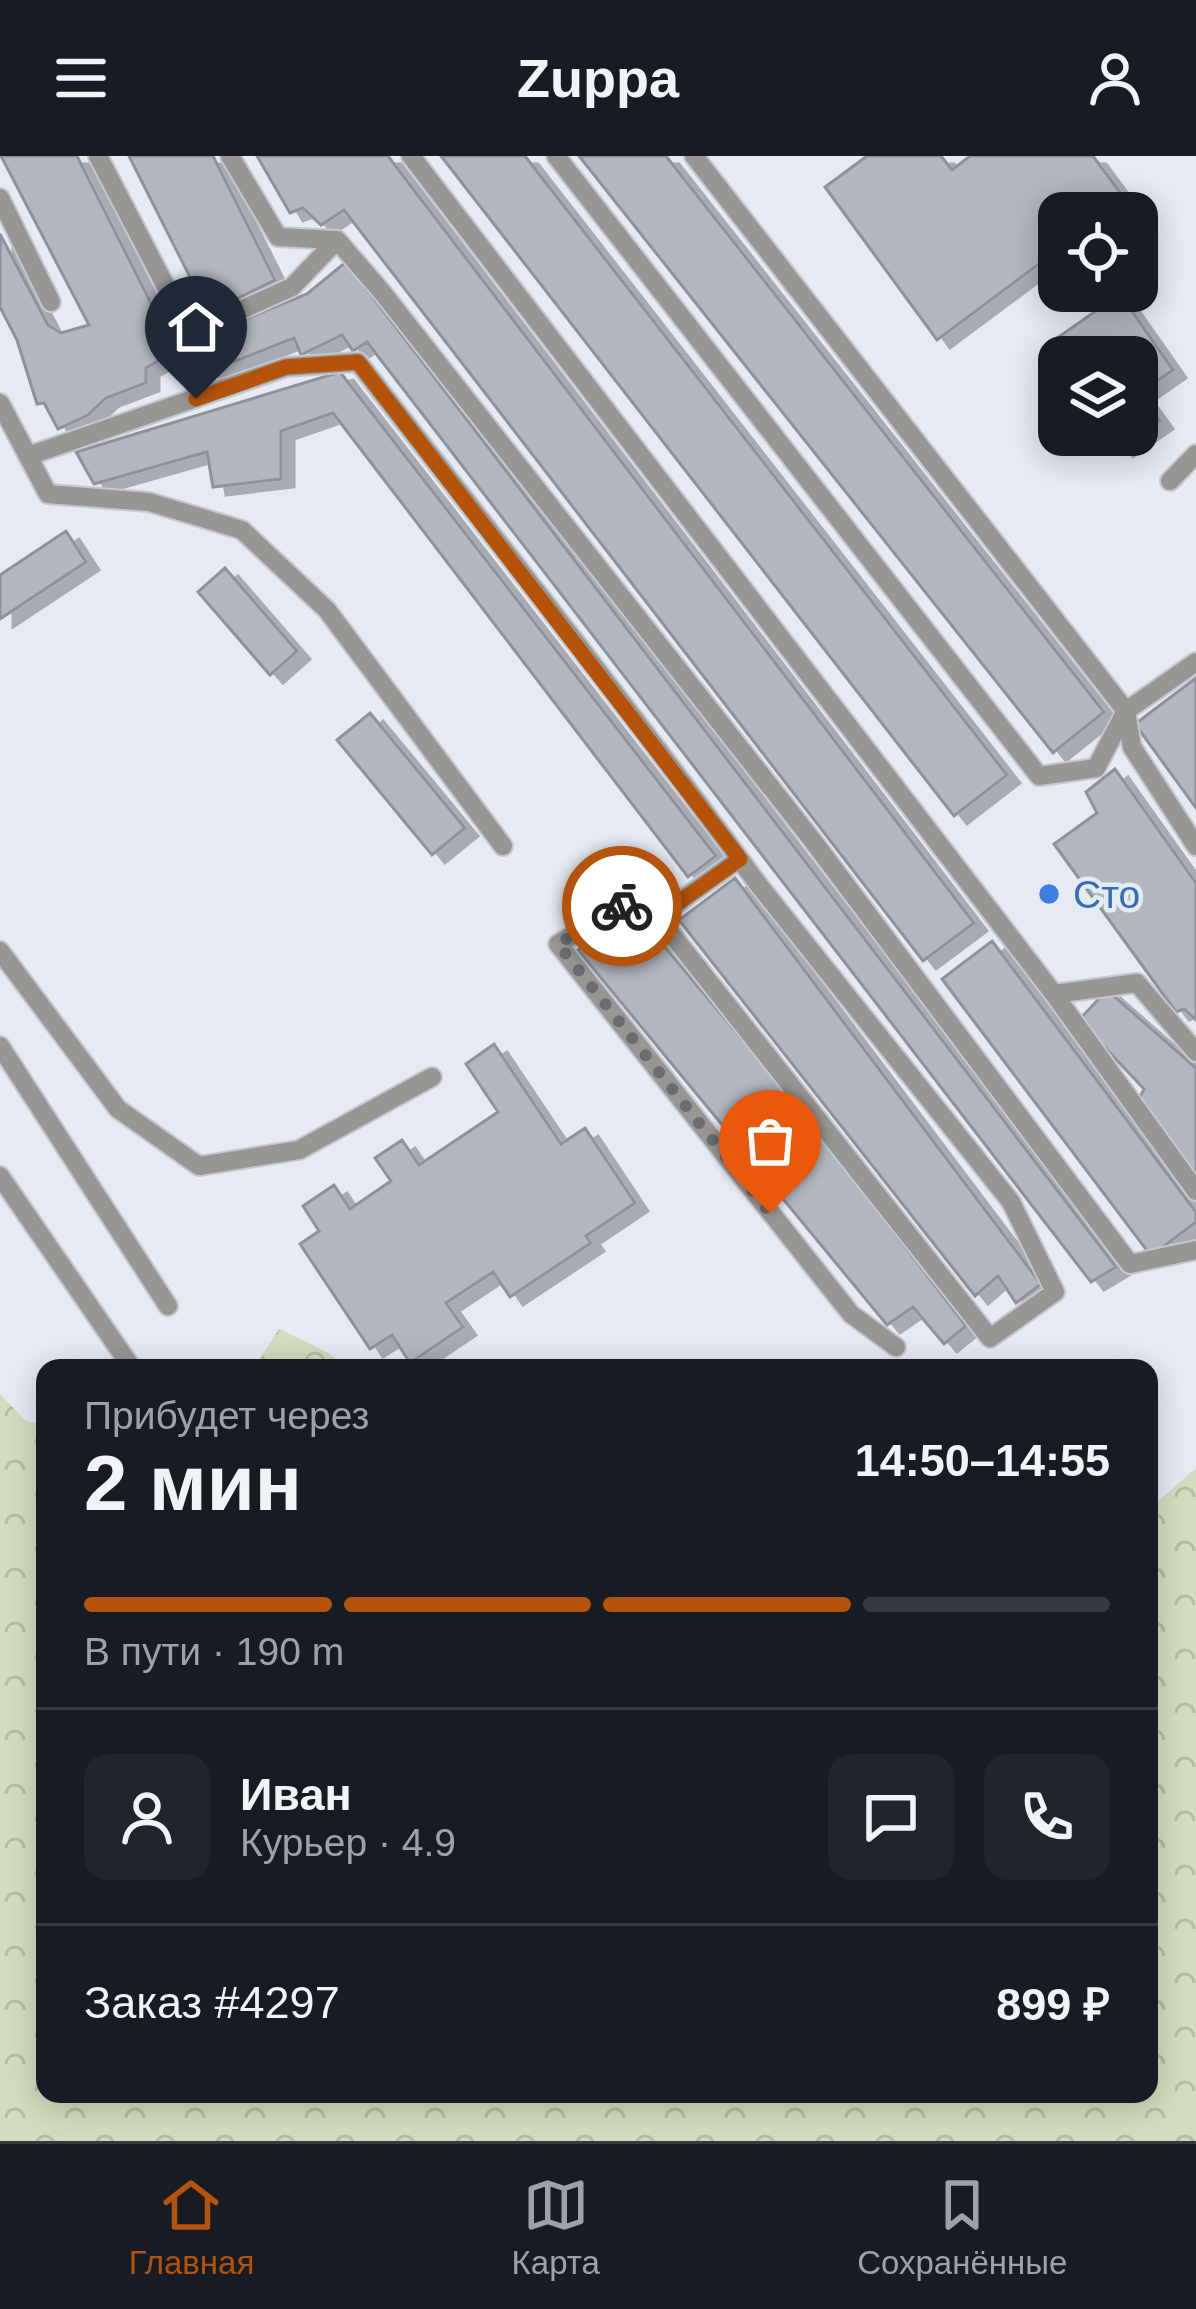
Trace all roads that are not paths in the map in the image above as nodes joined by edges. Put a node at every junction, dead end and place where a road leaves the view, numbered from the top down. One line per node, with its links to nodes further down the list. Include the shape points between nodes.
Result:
1 (98, 156): 7 (lane, via 190,333 292,287)
2 (230, 156): 7 (lane, via 278,237)
3 (411, 156): 20 (lane)
4 (556, 156): 14 (lane, via 1039,776 1096,767)
5 (694, 156): 14 (lane)
6 (0, 198): 8 (lane)
7 (337, 240): 26 (lane, via 813,842 1130,1264)
8 (51, 302)
9 (0, 403): 11 (lane)
10 (1196, 454): 12 (lane)
11 (28, 456): 16 (lane, via 48,494 149,502 242,530 327,610); 17 (lane, via 286,367 358,362)
12 (1170, 482)
13 (1196, 662): 14 (lane)
14 (1126, 711): 15 (lane, via 1132,747)
15 (1195, 841)
16 (503, 846)
17 (740, 859): 18 (lane); 18 (lane, via 1011,1202 1055,1292 990,1338)
18 (658, 917): 28 (lane, via 640,895 558,944 851,1314)
19 (0, 951): 23 (lane, via 118,1109 200,1166 299,1150)
20 (1054, 994): 22 (lane, via 1137,982); 25 (lane)
21 (0, 1046): 27 (lane)
22 (1196, 1052)
23 (432, 1077)
24 (0, 1175): 29 (lane)
25 (1196, 1191)
26 (1196, 1250)
27 (168, 1306)
28 (896, 1347)
29 (126, 1359)

